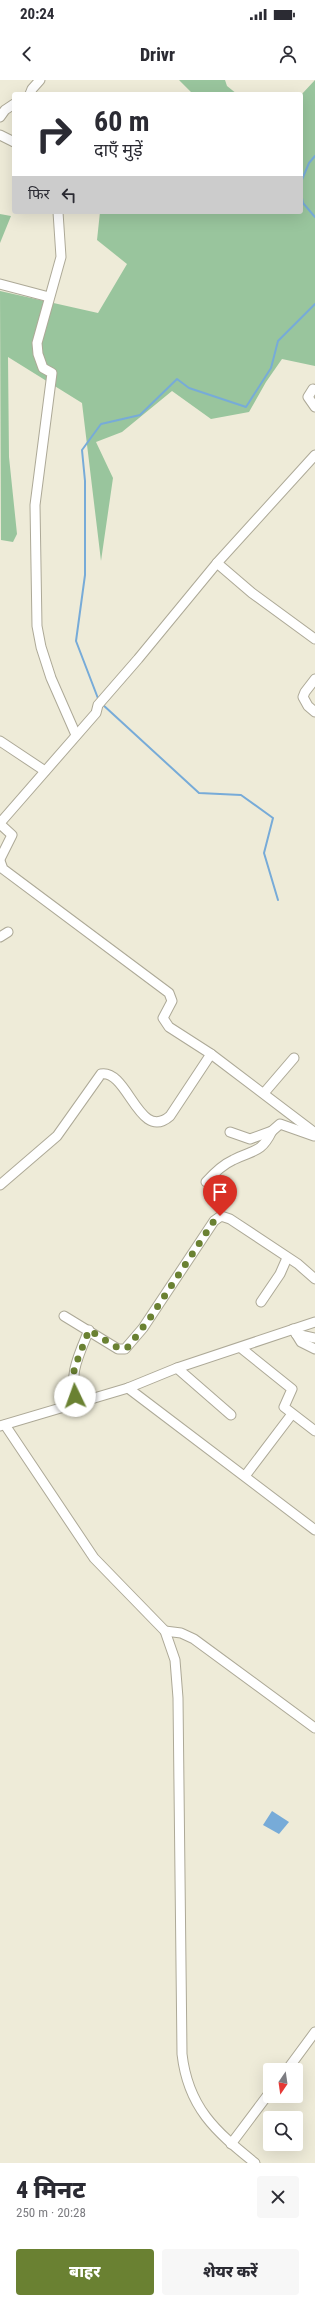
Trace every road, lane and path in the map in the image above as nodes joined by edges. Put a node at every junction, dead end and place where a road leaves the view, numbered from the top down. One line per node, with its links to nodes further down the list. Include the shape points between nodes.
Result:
1 (40, 80): 2 (street)
2 (31, 92)
3 (12, 105): 4 (street)
4 (0, 118)
5 (0, 135): 6 (street)
6 (12, 141)
7 (58, 214): 9 (street, via 61,257)
8 (0, 284): 9 (street)
9 (49, 297): 17 (street, via 37,343 38,354 44,368 52,373 35,505 37,620 41,647 51,678)
10 (313, 389): 11 (street, via 308,397)
11 (315, 407)
12 (315, 455): 13 (street)
13 (217, 563): 14 (street, via 252,593); 17 (street, via 98,705 96,713)
14 (315, 639)
15 (315, 679): 16 (street, via 303,697)
16 (315, 712)
17 (76, 735): 19 (street)
18 (0, 741): 19 (street)
19 (45, 771): 20 (street)
20 (0, 824): 21 (street, via 12,835)
21 (0, 860): 22 (street, via 3,870 169,993 172,1001 164,1013 165,1024)
22 (211, 1054): 24 (street); 30 (street, via 170,1116 164,1121 153,1121 143,1115 115,1078 106,1073 101,1074 57,1136)
23 (294, 1058): 24 (street)
24 (264, 1093): 27 (street)
25 (272, 1131): 26 (street, via 250,1139); 28 (street, via 280,1124); 29 (street, via 265,1144 258,1150 227,1163)
26 (230, 1132)
27 (315, 1133)
28 (315, 1136)
29 (206, 1182)
30 (0, 1185)
31 (288, 1258): 32 (street); 33 (street, via 283,1270); 36 (street, via 230,1219 220,1216 214,1221 128,1347 118,1348)
32 (315, 1279)
33 (261, 1302)
34 (64, 1316): 36 (street)
35 (315, 1322): 37 (street)
36 (89, 1330): 43 (street, via 74,1369 73,1387)
37 (295, 1332): 38 (street); 39 (street); 40 (street, via 301,1342)
38 (315, 1338)
39 (241, 1348): 41 (street); 44 (street, via 292,1388 284,1407)
40 (315, 1349)
41 (177, 1368): 42 (street); 45 (street)
42 (128, 1388): 43 (street); 48 (street)
43 (78, 1402): 46 (street)
44 (292, 1414): 47 (street); 48 (street)
45 (231, 1415)
46 (2, 1426): 50 (street, via 94,1558)
47 (315, 1431)
48 (246, 1476): 49 (street)
49 (315, 1530)
50 (164, 1631): 51 (street, via 181,1633 194,1639); 55 (street, via 175,1660 178,1678 184,2071 193,2098 202,2113)
51 (315, 1728)
52 (315, 2032): 53 (street)
53 (292, 2063)
54 (263, 2102): 55 (street)
55 (232, 2144): 56 (street)
56 (255, 2163)

